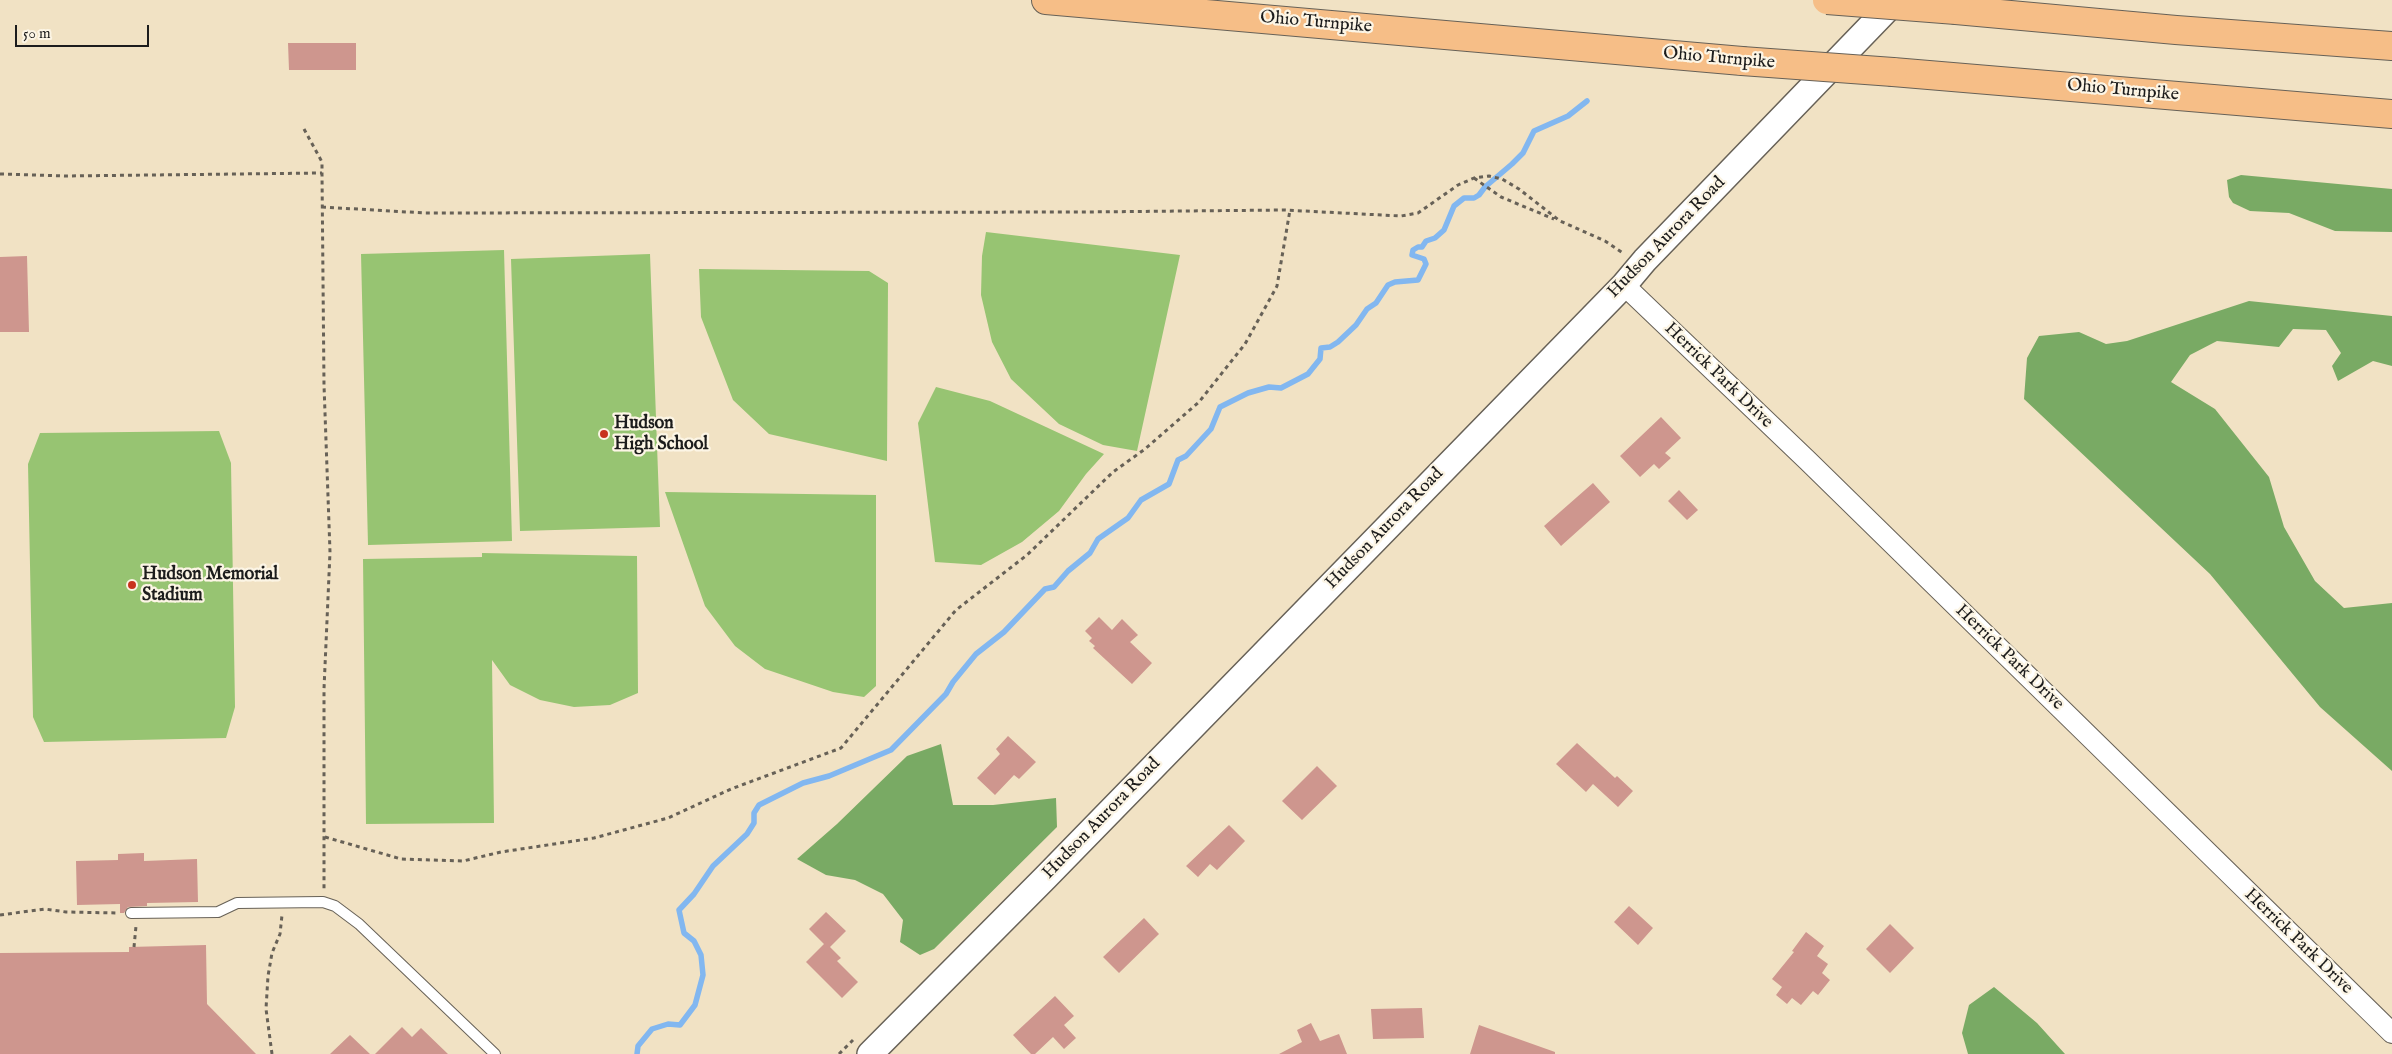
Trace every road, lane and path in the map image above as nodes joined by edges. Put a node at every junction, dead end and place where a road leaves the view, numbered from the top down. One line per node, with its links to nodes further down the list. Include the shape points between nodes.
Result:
1 (1046, 0): 5 (highway, Ohio Turnpike, bridge)
2 (1827, 0): 4 (highway, bridge)
3 (1896, 0): 14 (street, Hudson Aurora Road)
4 (2392, 46)
5 (2392, 114)
6 (304, 129): 7 (path, via 322,162)
7 (322, 173): 8 (path); 10 (path)
8 (0, 174)
9 (1474, 178): 11 (path, via 1418,212 1382,216); 12 (path, via 1501,197); 12 (path, via 1502,179)
10 (322, 207): 11 (path, via 425,213); 15 (path, via 330,552 325,680)
11 (1290, 210): 15 (path, via 1277,286 1245,344 1199,402 1113,472 1027,555 956,610 841,748 730,790 668,818 594,838 463,861 401,860)
12 (1560, 221): 13 (path, via 1605,241)
13 (1625, 255)
14 (1624, 285): 21 (street, Herrick Park Drive); 24 (street, Hudson Aurora Road)
15 (325, 837): 17 (path)
16 (283, 902): 17 (lane); 18 (lane, via 237,903 218,912); 22 (path, via 280,934 268,976 266,1009)
17 (323, 902): 23 (lane, via 353,919)
18 (134, 913): 19 (path, via 45,909); 20 (path)
19 (0, 915)
20 (134, 947)
21 (2392, 1033)
22 (272, 1054)
23 (495, 1054)
24 (870, 1054)

